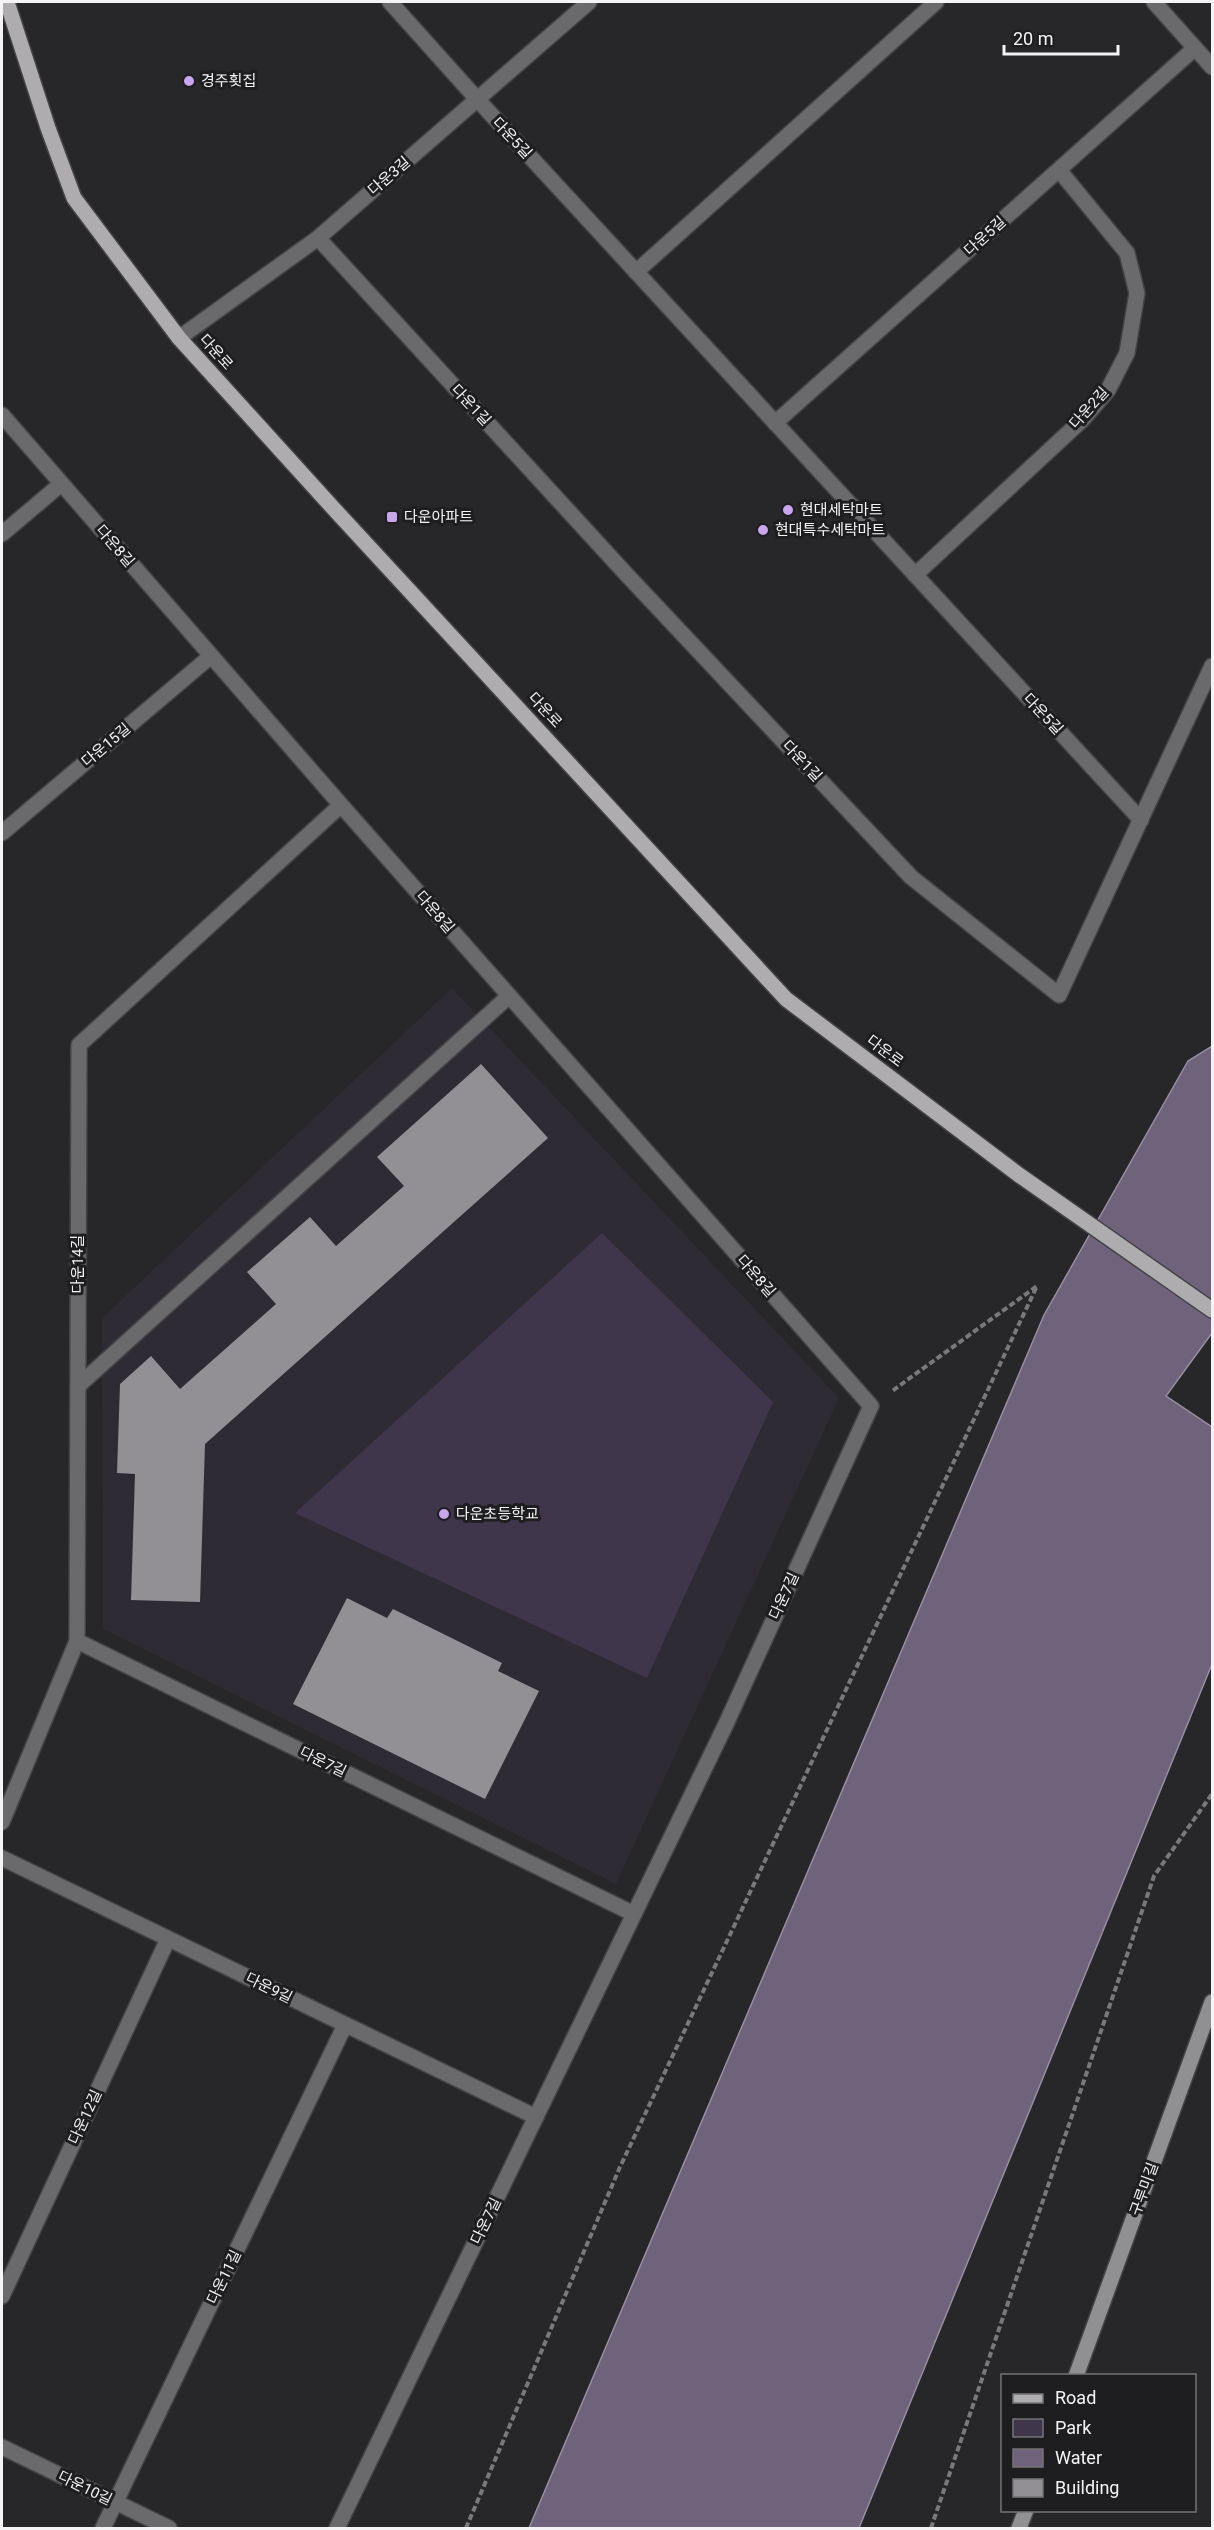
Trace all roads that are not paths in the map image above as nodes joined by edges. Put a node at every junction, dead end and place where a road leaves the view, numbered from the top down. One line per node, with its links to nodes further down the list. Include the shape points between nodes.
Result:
1 (7, 2): 12 (main road, 다운로, via 74,198)
2 (390, 2): 8 (street, 다운5길)
3 (589, 2): 8 (street, 다운3길)
4 (936, 2): 11 (street)
5 (1154, 2): 6 (street)
6 (1195, 48): 7 (street); 9 (street, 다운5길)
7 (1212, 67)
8 (477, 99): 10 (street, 다운3길); 11 (street, 다운5길)
9 (1059, 170): 14 (street, 다운5길); 17 (street, 다운2길, via 1127,253 1137,293 1127,353 1108,390 1082,420)
10 (318, 238): 12 (street, 다운3길); 21 (street, 다운1길, via 911,877 1059,995)
11 (636, 272): 14 (street, 다운5길)
12 (179, 338): 24 (main road, 다운로, via 786,999 1019,1174)
13 (2, 415): 15 (street, 다운8길)
14 (775, 423): 17 (street, 다운5길)
15 (61, 484): 16 (street); 18 (street, 다운8길)
16 (2, 534)
17 (915, 575): 21 (street, 다운5길)
18 (211, 656): 20 (street, 다운8길); 22 (street, 다운15길)
19 (1212, 666): 21 (street, 다운1길)
20 (341, 805): 23 (street, 다운8길); 25 (street, 다운14길, via 78,1045)
21 (1141, 820)
22 (2, 833)
23 (509, 996): 25 (street); 26 (street, 다운8길)
24 (1212, 1310)
25 (78, 1386): 27 (street, 다운14길)
26 (871, 1406): 30 (street, 다운7길, via 726,1724)
27 (77, 1641): 28 (street, 다운14길); 30 (street, 다운7길)
28 (2, 1822)
29 (2, 1858): 31 (street, 다운9길)
30 (634, 1914): 34 (street, 다운7길)
31 (168, 1939): 33 (street, 다운9길); 35 (street, 다운12길)
32 (1212, 2002): 36 (street, 구루미길)
33 (345, 2025): 34 (street, 다운9길); 38 (street, 다운11길)
34 (536, 2118): 42 (street, 다운7길)
35 (2, 2296)
36 (1077, 2374)
37 (2, 2447): 38 (street, 다운10길)
38 (116, 2503): 40 (street, 다운11길); 41 (street, 다운10길)
39 (1026, 2512): 43 (street)
40 (103, 2529)
41 (170, 2529)
42 (337, 2529)
43 (1020, 2529)

